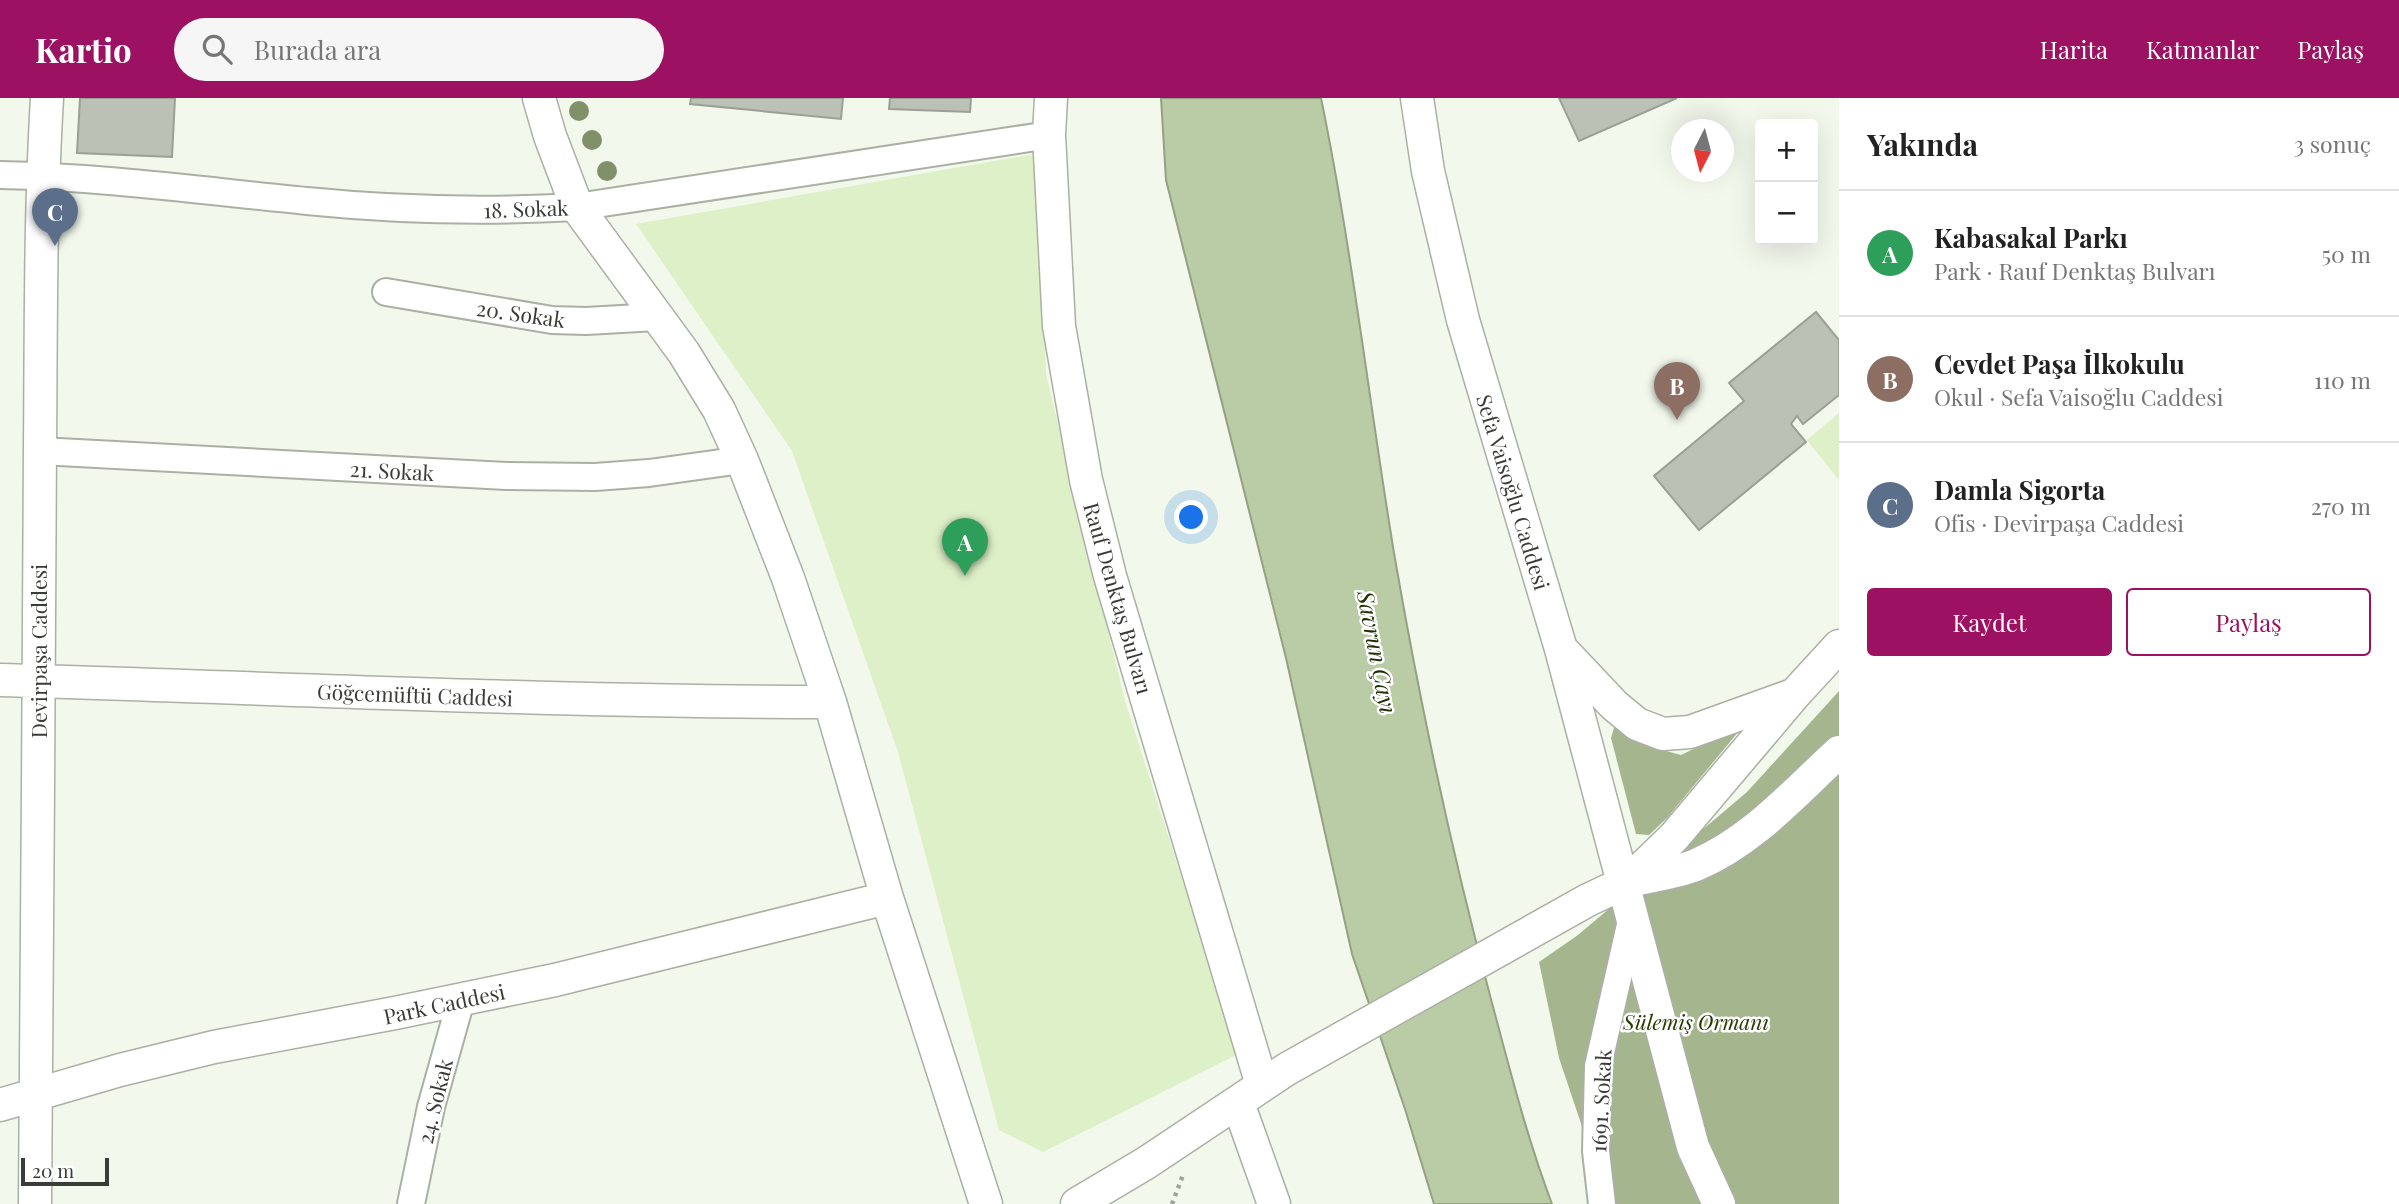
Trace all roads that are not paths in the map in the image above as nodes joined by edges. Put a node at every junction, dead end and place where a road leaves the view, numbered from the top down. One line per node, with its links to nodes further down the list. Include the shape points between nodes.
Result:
1 (47, 98): 7 (street, Devirpaşa Caddesi)
2 (539, 98): 8 (street)
3 (1051, 98): 5 (street, Rauf Denktaş Bulvarı)
4 (1417, 98): 14 (street, Sefa Vaisoğlu Caddesi, via 1427,171 1463,320)
5 (1049, 135): 8 (street, 18. Sokak); 24 (street, Rauf Denktaş Bulvarı, via 1059,326 1086,480 1110,576)
6 (0, 175): 7 (street, 18. Sokak)
7 (42, 176): 8 (street, 18. Sokak, via 398,208); 11 (street, Devirpaşa Caddesi)
8 (577, 207): 10 (street)
9 (386, 292): 10 (street, 20. Sokak, via 552,320)
10 (657, 317): 12 (street, via 702,380)
11 (40, 451): 12 (street, 21. Sokak, via 506,476 595,477); 16 (street, Devirpaşa Caddesi)
12 (742, 460): 18 (street)
13 (1839, 646): 17 (street)
14 (1561, 649): 17 (street, via 1637,724 1663,734 1690,732); 20 (street, Sefa Vaisoğlu Caddesi)
15 (0, 680): 16 (street, Göğcemüftü Caddesi)
16 (38, 681): 18 (street, Göğcemüftü Caddesi, via 694,702); 25 (street, Devirpaşa Caddesi)
17 (1794, 695): 20 (street, via 1681,829)
18 (830, 702): 21 (street)
19 (1839, 752): 20 (street, via 1751,833 1720,853 1695,866)
20 (1624, 883): 22 (street, Sefa Vaisoğlu Caddesi); 24 (street)
21 (887, 898): 23 (street, Park Caddesi); 29 (street)
22 (1632, 916): 32 (street, 1691. Sokak, via 1598,1066 1596,1152); 33 (street, Sefa Vaisoğlu Caddesi, via 1693,1147)
23 (460, 1000): 25 (street, Park Caddesi, via 214,1047); 28 (street, 24. Sokak)
24 (1262, 1086): 30 (street); 31 (street, Rauf Denktaş Bulvarı)
25 (37, 1095): 26 (street, Park Caddesi); 27 (street, Devirpaşa Caddesi)
26 (0, 1105)
27 (35, 1204)
28 (411, 1204)
29 (986, 1204)
30 (1077, 1204)
31 (1274, 1204)
32 (1602, 1204)
33 (1719, 1204)

